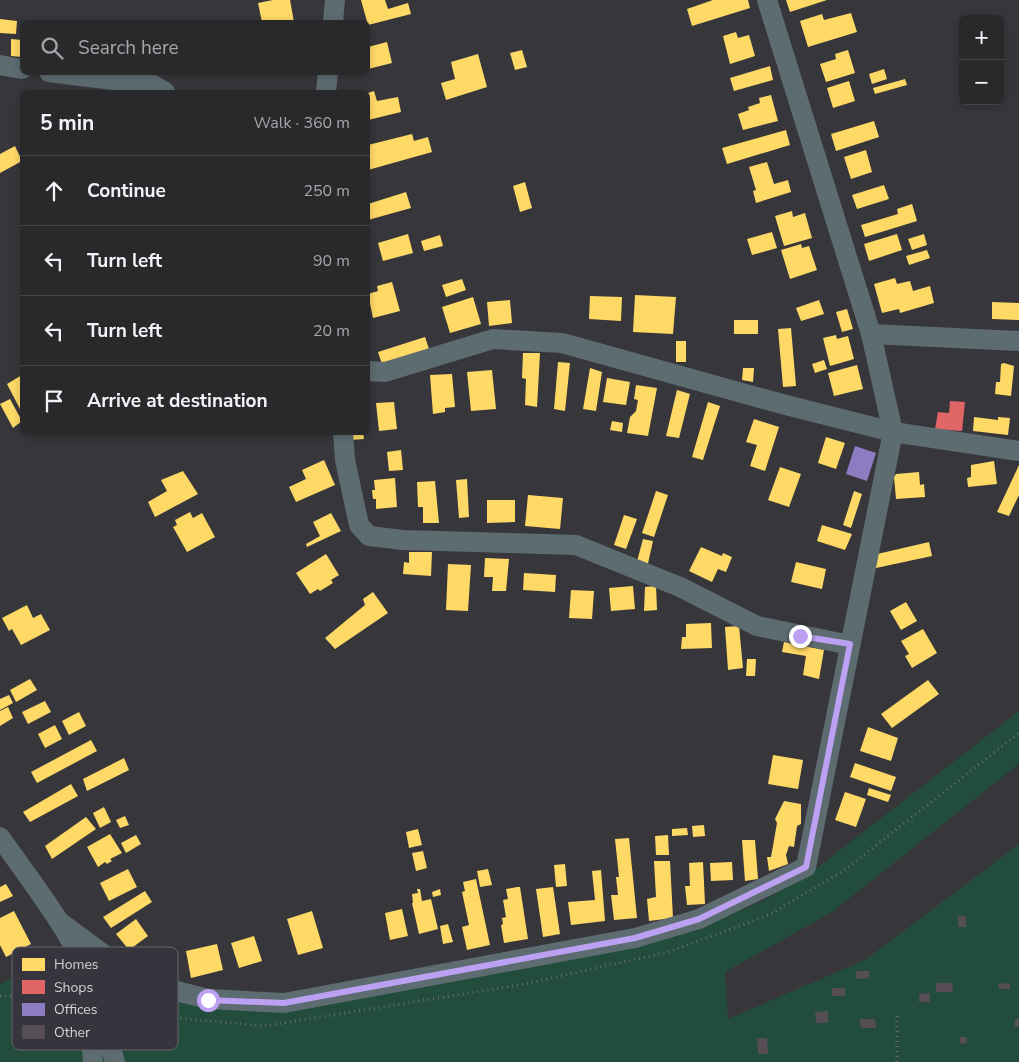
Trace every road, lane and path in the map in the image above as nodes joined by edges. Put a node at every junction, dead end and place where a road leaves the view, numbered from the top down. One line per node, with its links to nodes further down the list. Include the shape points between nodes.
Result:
1 (335, 0): 3 (street)
2 (767, 0): 10 (street)
3 (333, 20)
4 (0, 65): 5 (street)
5 (20, 69)
6 (73, 75): 8 (street, via 153,85)
7 (328, 75): 9 (street)
8 (162, 90)
9 (326, 90)
10 (871, 334): 11 (street); 13 (street)
11 (1019, 341)
12 (370, 372): 13 (street, via 385,372 493,339 562,343)
13 (892, 432): 15 (street); 16 (street)
14 (343, 435): 16 (street, via 345,460 359,525 369,536 403,540 576,545 680,587 757,626)
15 (1019, 451)
16 (850, 644): 21 (street, via 806,867 699,919 635,938 284,1003 208,1000)
17 (0, 837): 18 (street)
18 (60, 922): 19 (street); 20 (street)
19 (74, 947)
20 (94, 947)
21 (178, 992)
22 (897, 1014): 23 (path)
23 (897, 1062)

